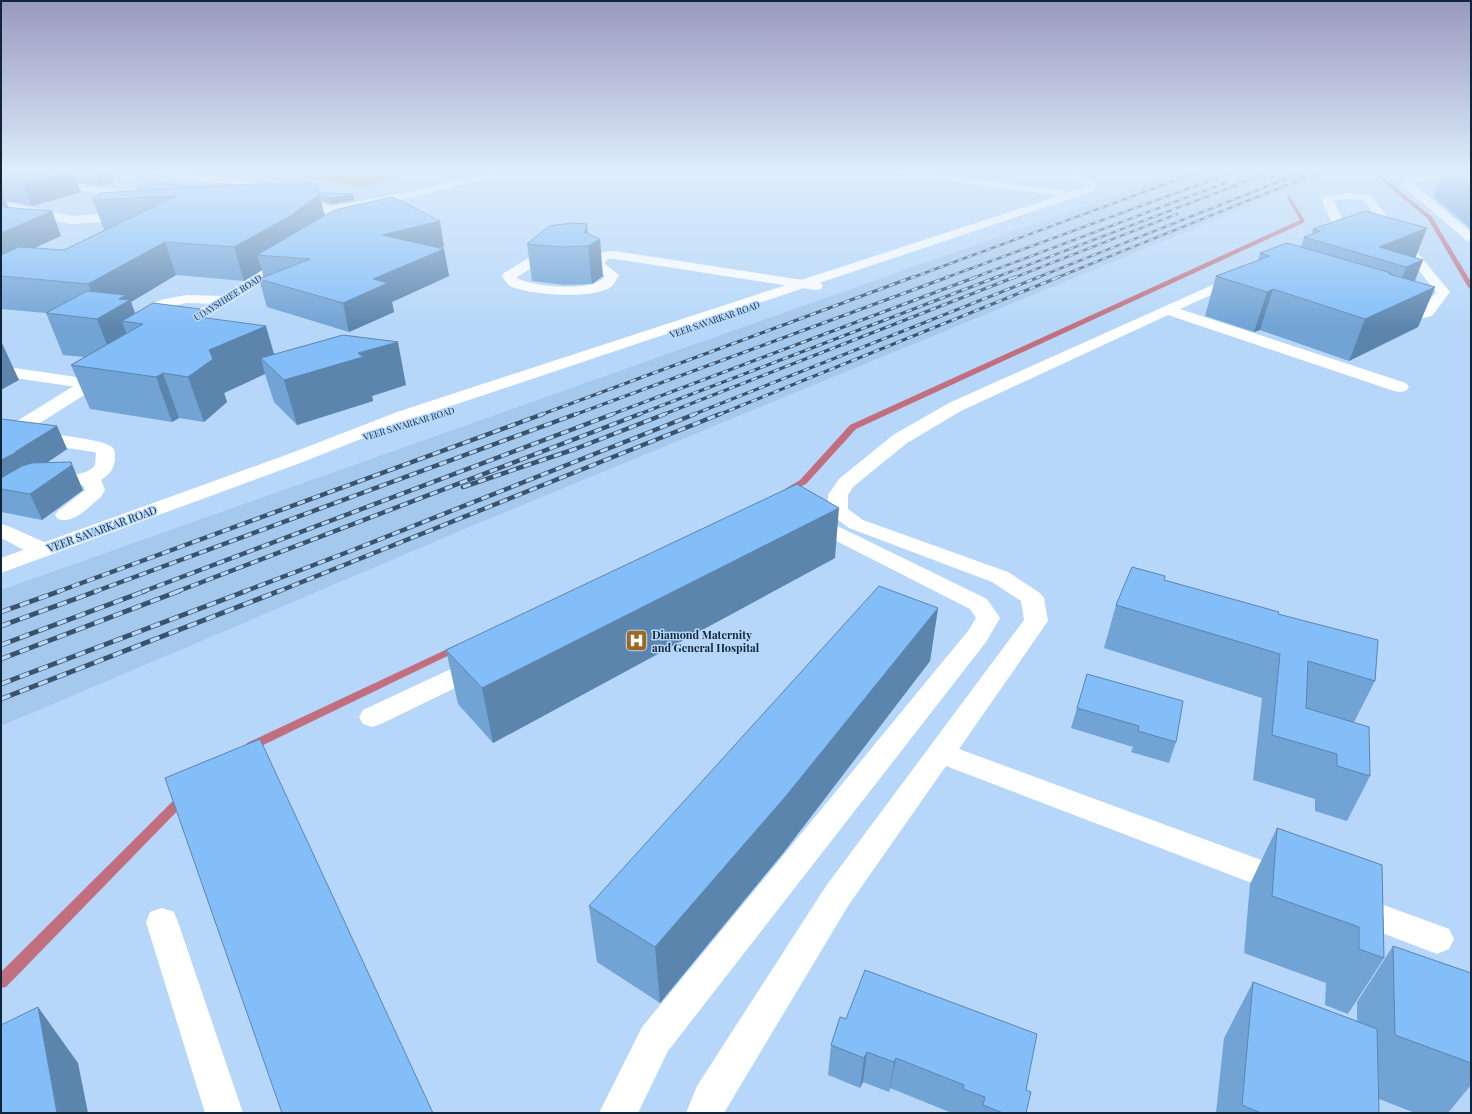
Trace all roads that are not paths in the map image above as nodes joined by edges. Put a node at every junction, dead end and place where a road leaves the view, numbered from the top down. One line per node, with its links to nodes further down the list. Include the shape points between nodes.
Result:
1 (331, 224): 8 (street, via 334,232)
2 (985, 224): 13 (street, VEER SAVARKAR ROAD)
3 (1012, 224): 14 (street, VEER SAVARKAR ROAD)
4 (1339, 224): 9 (street, via 1332,236)
5 (1388, 224): 16 (street, via 1443,292 1427,314 1402,315)
6 (1454, 224): 7 (street)
7 (1471, 238)
8 (315, 244)
9 (1310, 246)
10 (302, 252): 15 (street, UDAYSHREE ROAD)
11 (571, 254): 13 (street, via 558,254 535,260 508,276 517,284 552,291 596,288 612,275 597,264 595,256 615,255)
12 (1250, 272): 17 (street)
13 (801, 284): 14 (street); 25 (street, VEER SAVARKAR ROAD, via 406,415)
14 (816, 286): 25 (street, VEER SAVARKAR ROAD, via 411,425)
15 (224, 300): 18 (street, via 165,303); 19 (street, UDAYSHREE ROAD)
16 (1379, 308)
17 (1168, 310): 23 (street); 35 (street, via 956,406 900,439 846,483 838,495 838,511 856,524 1000,577 1032,598 1036,621)
18 (128, 323)
19 (163, 338)
20 (116, 367): 22 (street)
21 (1, 371): 22 (street)
22 (90, 384): 24 (street)
23 (1400, 387)
24 (5, 437): 26 (street, via 99,447 106,450 102,471)
25 (293, 459): 31 (street, VEER SAVARKAR ROAD)
26 (90, 478): 27 (street, via 37,481); 28 (street, via 94,493)
27 (1, 500)
28 (65, 515)
29 (785, 521): 39 (street, via 810,520 830,529 979,604 988,618 972,642 655,1039)
30 (1, 530): 31 (street)
31 (42, 550): 32 (street, VEER SAVARKAR ROAD)
32 (1, 566)
33 (500, 655): 34 (street)
34 (372, 717)
35 (941, 753): 37 (street); 40 (street, via 837,896 710,1099)
36 (162, 922): 38 (street)
37 (1437, 940)
38 (224, 1113)
39 (618, 1113)
40 (705, 1113)

